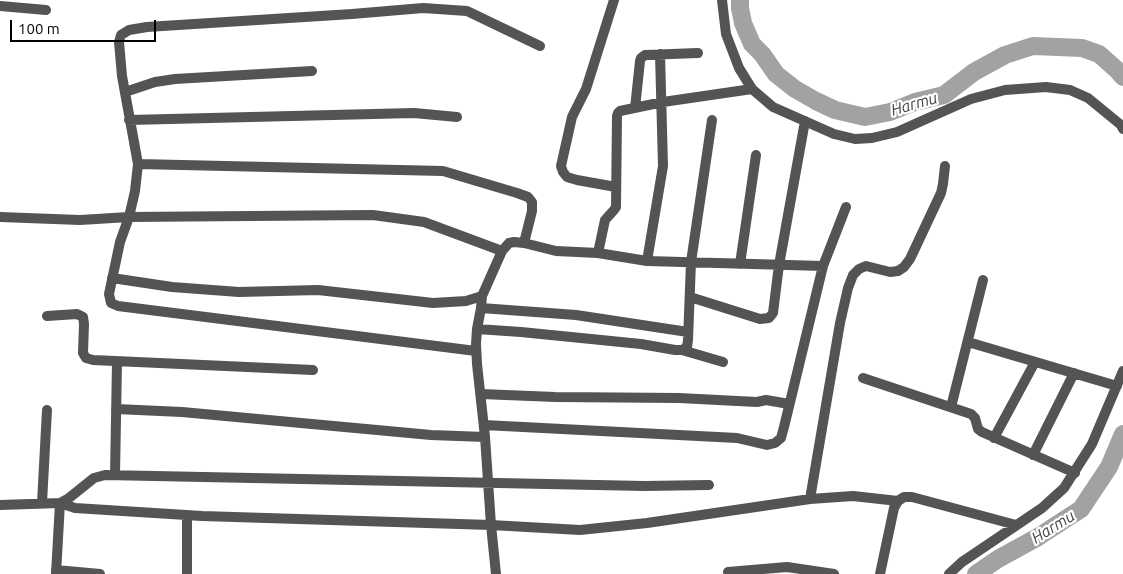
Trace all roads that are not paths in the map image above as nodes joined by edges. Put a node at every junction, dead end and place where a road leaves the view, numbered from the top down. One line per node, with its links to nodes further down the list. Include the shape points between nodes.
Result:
1 (614, 0): 21 (street, via 586,89 572,117 561,166 568,177)
2 (722, 0): 9 (street, via 726,34 739,68)
3 (0, 6): 4 (street)
4 (46, 10)
5 (540, 46): 10 (street, via 467,11 423,8 147,27 121,35)
6 (698, 53): 7 (street)
7 (660, 54): 11 (street); 12 (street, via 641,58)
8 (312, 72): 10 (street, via 175,79)
9 (752, 90): 11 (street); 16 (street, via 774,107)
10 (125, 92): 14 (street)
11 (663, 102): 12 (street); 28 (street, via 664,166)
12 (635, 108): 21 (street, via 620,111 617,116)
13 (457, 117): 14 (street, via 414,113)
14 (130, 120): 19 (street)
15 (712, 120): 29 (street)
16 (805, 121): 17 (street, via 834,134 855,139 872,138 897,132 971,99 1005,90 1046,87 1070,90 1088,98); 31 (street)
17 (1123, 129)
18 (756, 155): 30 (street)
19 (138, 164): 24 (street); 25 (street, via 443,171 528,197 532,211)
20 (945, 166): 65 (street, via 941,193 904,268 890,272 866,266 853,275 840,323)
21 (616, 187): 27 (street, via 616,207 605,220)
22 (846, 207): 32 (street)
23 (0, 217): 24 (street)
24 (129, 218): 26 (street, via 373,215 424,222); 33 (street)
25 (524, 243): 26 (street, via 514,242); 27 (street, via 556,251)
26 (502, 251): 35 (street)
27 (598, 253): 28 (street)
28 (647, 261): 29 (street)
29 (691, 262): 30 (street); 36 (street)
30 (740, 264): 31 (street)
31 (779, 265): 32 (street); 36 (street, via 773,313 769,318)
32 (823, 266): 53 (street)
33 (112, 278): 35 (street, via 172,287 239,292 318,290 433,303 466,301); 43 (street, via 109,294 111,303 118,306)
34 (983, 280): 41 (street)
35 (482, 296): 37 (street)
36 (690, 297): 40 (street)
37 (481, 308): 39 (street); 40 (street, via 576,316)
38 (47, 316): 44 (street, via 83,316 83,353 86,358)
39 (477, 330): 42 (street); 43 (street)
40 (688, 332): 42 (street, via 687,347)
41 (968, 342): 46 (street); 54 (street)
42 (682, 350): 45 (street)
43 (476, 351): 52 (street)
44 (117, 362): 47 (street); 55 (street)
45 (723, 362)
46 (1035, 362): 49 (street); 59 (street)
47 (313, 370)
48 (1123, 371): 51 (street)
49 (1074, 373): 51 (street); 60 (street)
50 (863, 378): 54 (street)
51 (1117, 386): 61 (street, via 1092,444)
52 (481, 394): 53 (street, via 766,400); 57 (street)
53 (789, 404): 57 (street, via 781,438 767,445 737,438)
54 (952, 408): 59 (street, via 971,414 978,429)
55 (116, 409): 58 (street); 62 (street)
56 (47, 410): 68 (street)
57 (484, 425): 58 (street)
58 (485, 437): 63 (street)
59 (994, 438): 60 (street)
60 (1033, 455): 61 (street)
61 (1074, 473): 72 (street, via 1064,488 1042,508)
62 (116, 475): 63 (street); 67 (street, via 94,478)
63 (488, 483): 64 (street); 71 (street)
64 (709, 485)
65 (810, 499): 66 (street, via 853,496); 71 (street, via 580,530)
66 (898, 501): 72 (street, via 912,496); 79 (street)
67 (60, 502): 68 (street); 70 (street, via 75,508); 73 (street)
68 (42, 503): 69 (street)
69 (0, 505)
70 (187, 514): 71 (street); 76 (street)
71 (491, 525): 77 (street)
72 (1016, 525): 80 (street)
73 (56, 572): 75 (street)
74 (728, 572): 78 (street, via 787,567)
75 (100, 574)
76 (187, 574)
77 (496, 574)
78 (834, 574)
79 (880, 574)
80 (949, 574)

